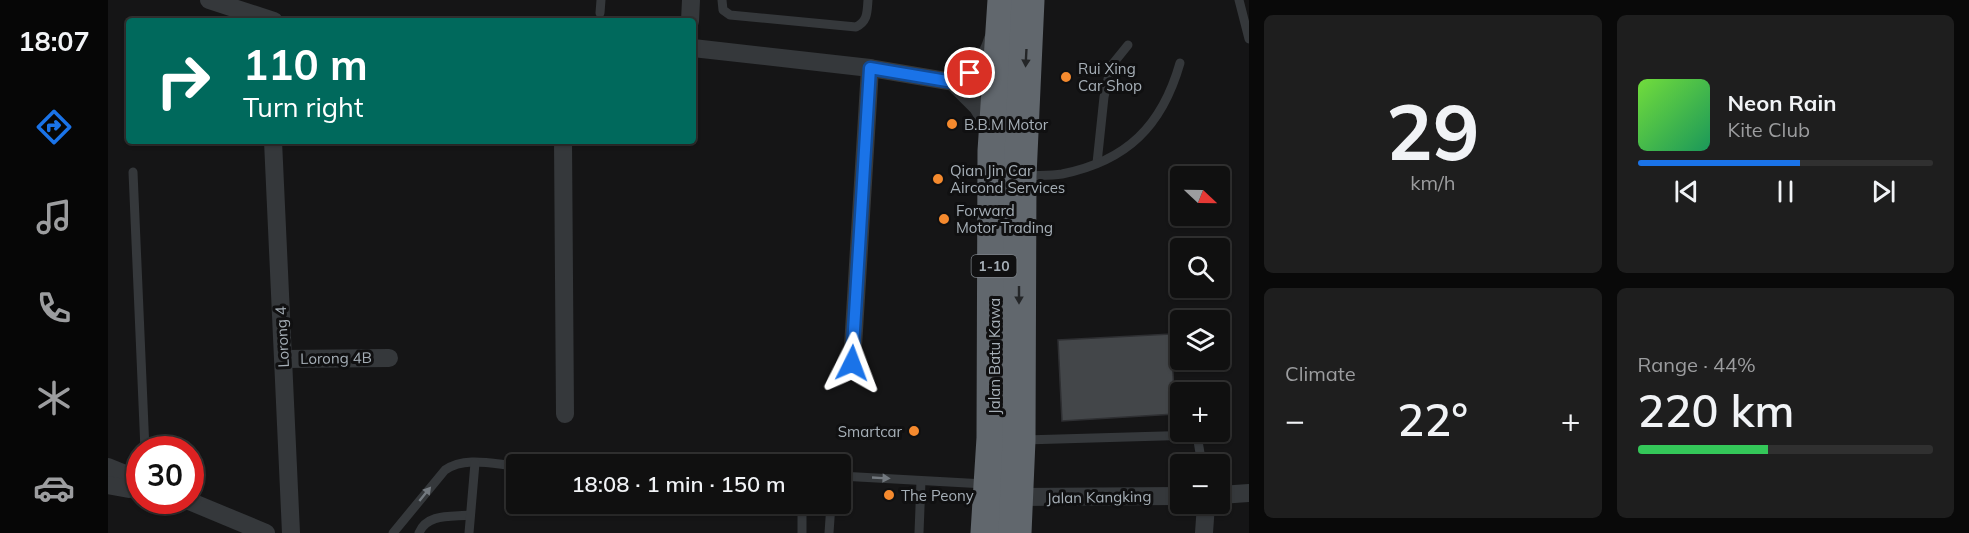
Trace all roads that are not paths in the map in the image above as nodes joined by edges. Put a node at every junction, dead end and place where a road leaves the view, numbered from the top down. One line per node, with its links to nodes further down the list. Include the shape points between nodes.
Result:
1 (209, 0): 10 (street)
2 (266, 0): 11 (street)
3 (601, 0): 9 (lane)
4 (691, 0): 12 (street)
5 (722, 0): 6 (lane, via 723,10 730,15 856,27 867,17)
6 (868, 0)
7 (1239, 0): 13 (lane)
8 (1012, 1): 18 (street, via 989,56); 21 (highway, Jalan Batu Kawa / 1-10); 24 (highway, Jalan Batu Kawa / 1-10, one-way to 24)
9 (600, 13)
10 (264, 18)
11 (270, 18)
12 (690, 18)
13 (1249, 39)
14 (1128, 45): 22 (lane, via 1112,66 1104,97)
15 (696, 48): 17 (street)
16 (1180, 63): 22 (lane, via 1173,88 1155,119 1131,146)
17 (870, 68): 18 (street); 27 (street)
18 (953, 82): 21 (street, via 986,120)
19 (273, 144): 26 (street, Lorong 4)
20 (563, 144): 28 (street)
21 (994, 151): 40 (highway, Jalan Batu Kawa / 1-10, via 993,438)
22 (1097, 163): 24 (lane, via 1061,174)
23 (133, 172): 30 (lane)
24 (1020, 176): 31 (highway, Jalan Batu Kawa / 1-10, one-way to 31)
25 (389, 358): 26 (street, Lorong 4B)
26 (283, 359): 50 (street, Lorong 4)
27 (852, 363)
28 (565, 414)
29 (1170, 435): 31 (lane)
30 (144, 436)
31 (1018, 440): 40 (highway, Jalan Batu Kawa / 1-10)
32 (475, 463): 33 (lane); 48 (lane); 51 (lane, one-way to 32, via 445,470 454,464)
33 (506, 465)
34 (108, 467): 35 (street)
35 (126, 474)
36 (851, 477): 37 (lane, one-way to 37)
37 (921, 481): 40 (lane); 56 (lane)
38 (108, 485): 39 (street)
39 (126, 488)
40 (1004, 491): 43 (street, Jalan Kangking); 57 (highway, Jalan Batu Kawa / 1-10); 58 (highway, Jalan Batu Kawa / 1-10)
41 (1249, 493): 42 (street)
42 (1230, 494)
43 (1170, 496)
44 (204, 507): 49 (street)
45 (802, 514): 54 (lane)
46 (830, 514): 55 (lane)
47 (1205, 514): 59 (street)
48 (470, 515): 52 (lane, via 431,519); 53 (lane)
49 (266, 533)
50 (291, 533)
51 (393, 533)
52 (419, 533)
53 (468, 533)
54 (802, 533)
55 (829, 533)
56 (919, 533)
57 (987, 533)
58 (1015, 533)
59 (1204, 533)

